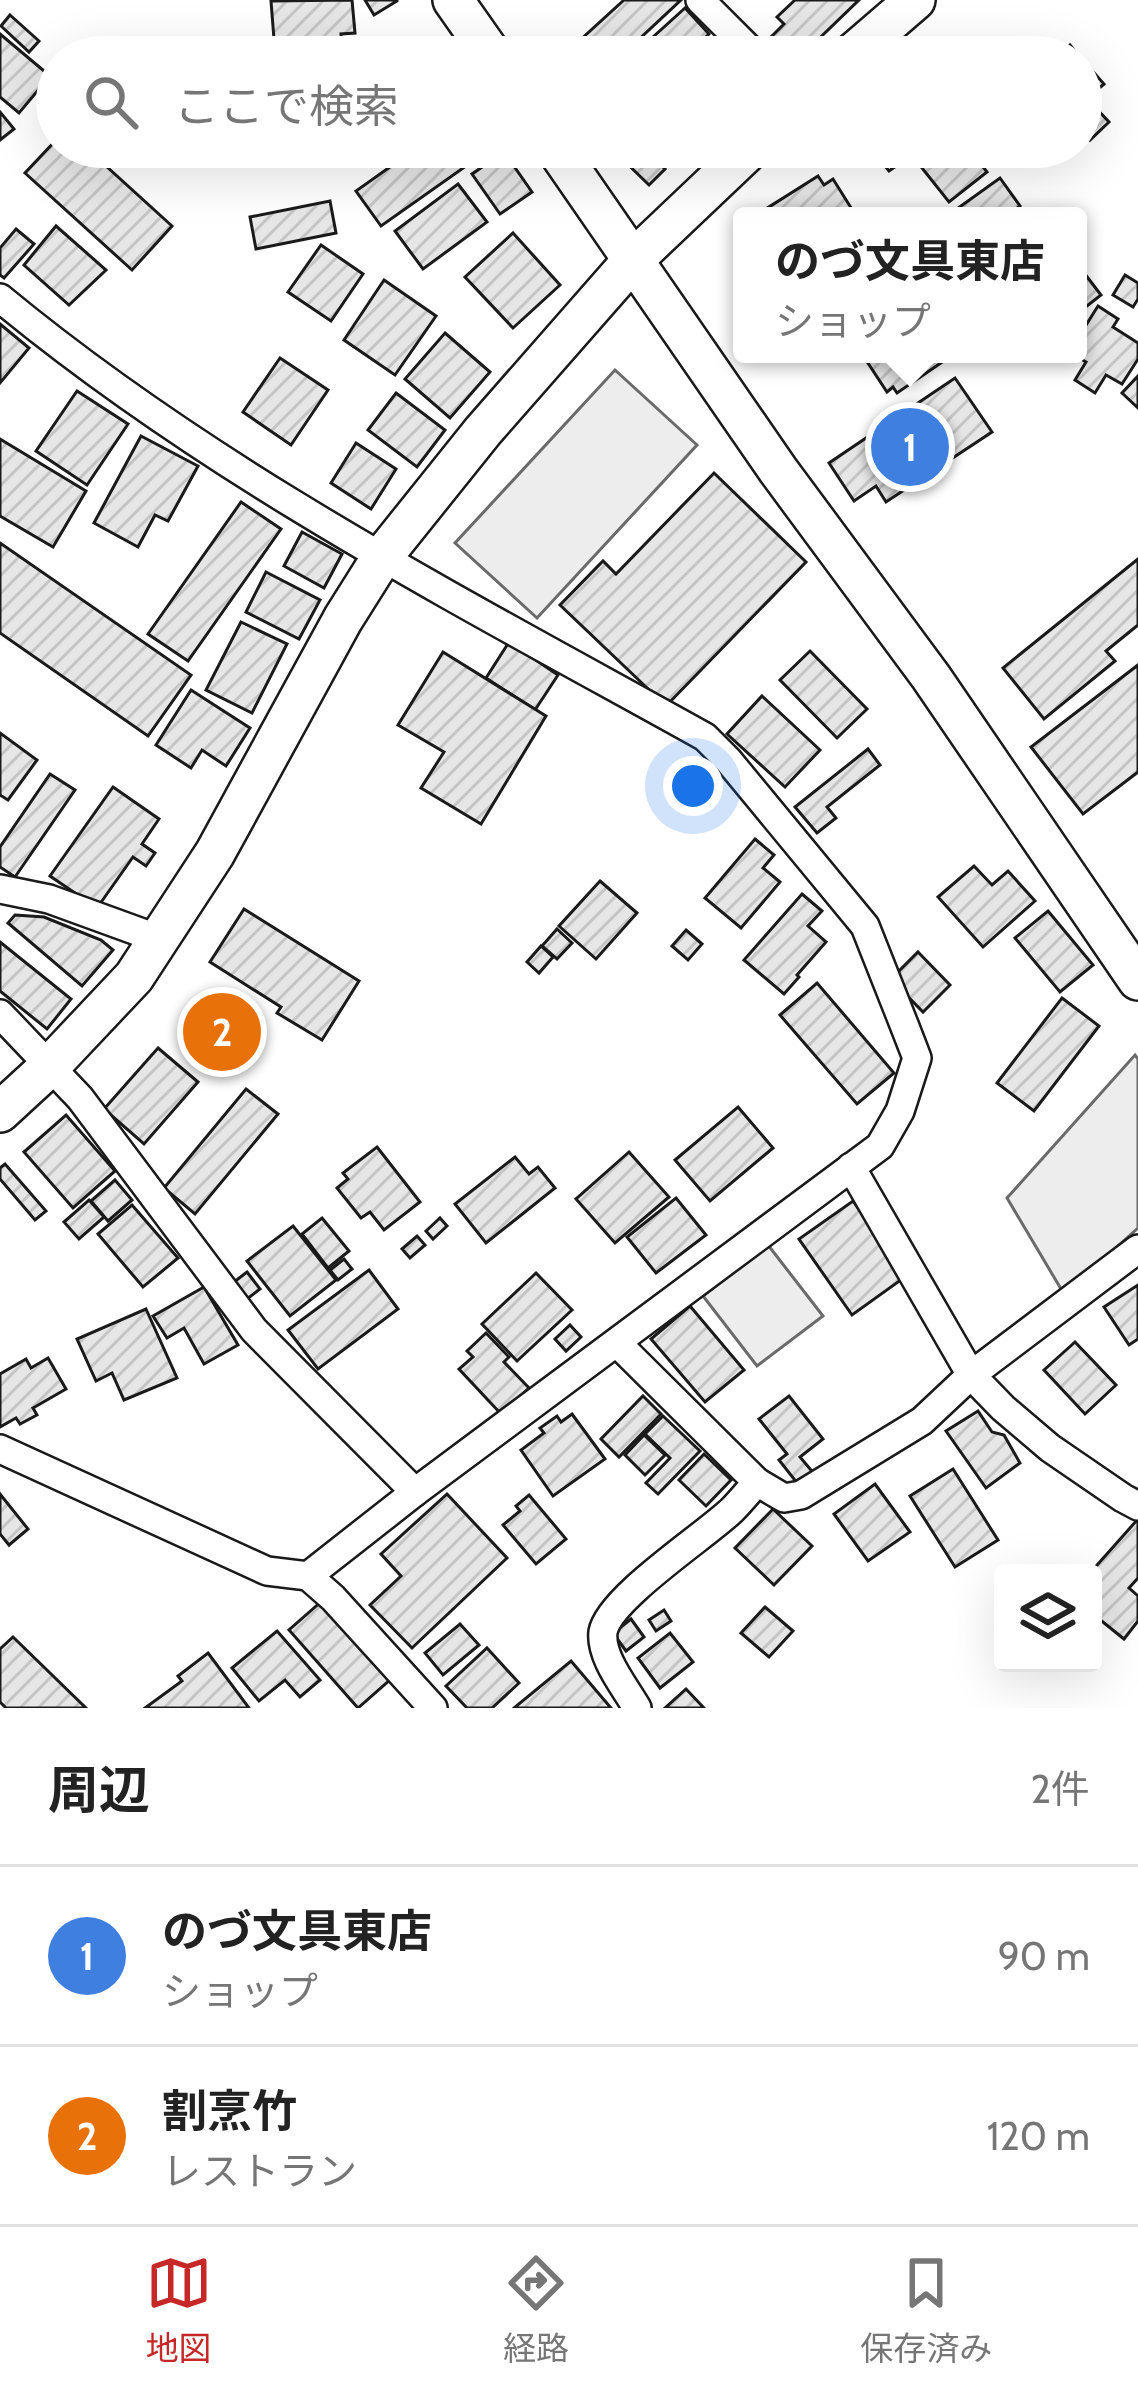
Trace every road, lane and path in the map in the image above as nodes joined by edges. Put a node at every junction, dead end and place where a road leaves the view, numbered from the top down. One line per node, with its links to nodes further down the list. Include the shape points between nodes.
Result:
1 (454, 0): 4 (street)
2 (700, 0): 5 (street)
3 (915, 0): 6 (street)
4 (479, 36)
5 (736, 36)
6 (873, 36)
7 (569, 168): 9 (street)
8 (730, 168): 9 (street)
9 (633, 260): 11 (street); 14 (street)
10 (0, 298): 11 (street, via 212,453)
11 (382, 557): 13 (street); 18 (street, via 705,737 865,926 916,1058 880,1146)
12 (0, 889): 13 (street)
13 (158, 939): 16 (street, via 134,977)
14 (1138, 980)
15 (0, 1014): 16 (street)
16 (50, 1066): 17 (street); 24 (street, via 254,1330)
17 (0, 1112)
18 (851, 1167): 20 (street); 21 (street)
19 (1138, 1249): 21 (street)
20 (618, 1344): 23 (street); 24 (street)
21 (971, 1375): 23 (street, via 922,1420 801,1495 784,1498); 25 (street, via 1050,1448)
22 (0, 1450): 26 (street, via 267,1571)
23 (758, 1482): 28 (street, via 609,1615 602,1635 608,1658)
24 (416, 1492): 26 (street)
25 (1138, 1506)
26 (308, 1576): 27 (street)
27 (433, 1708)
28 (637, 1708)

